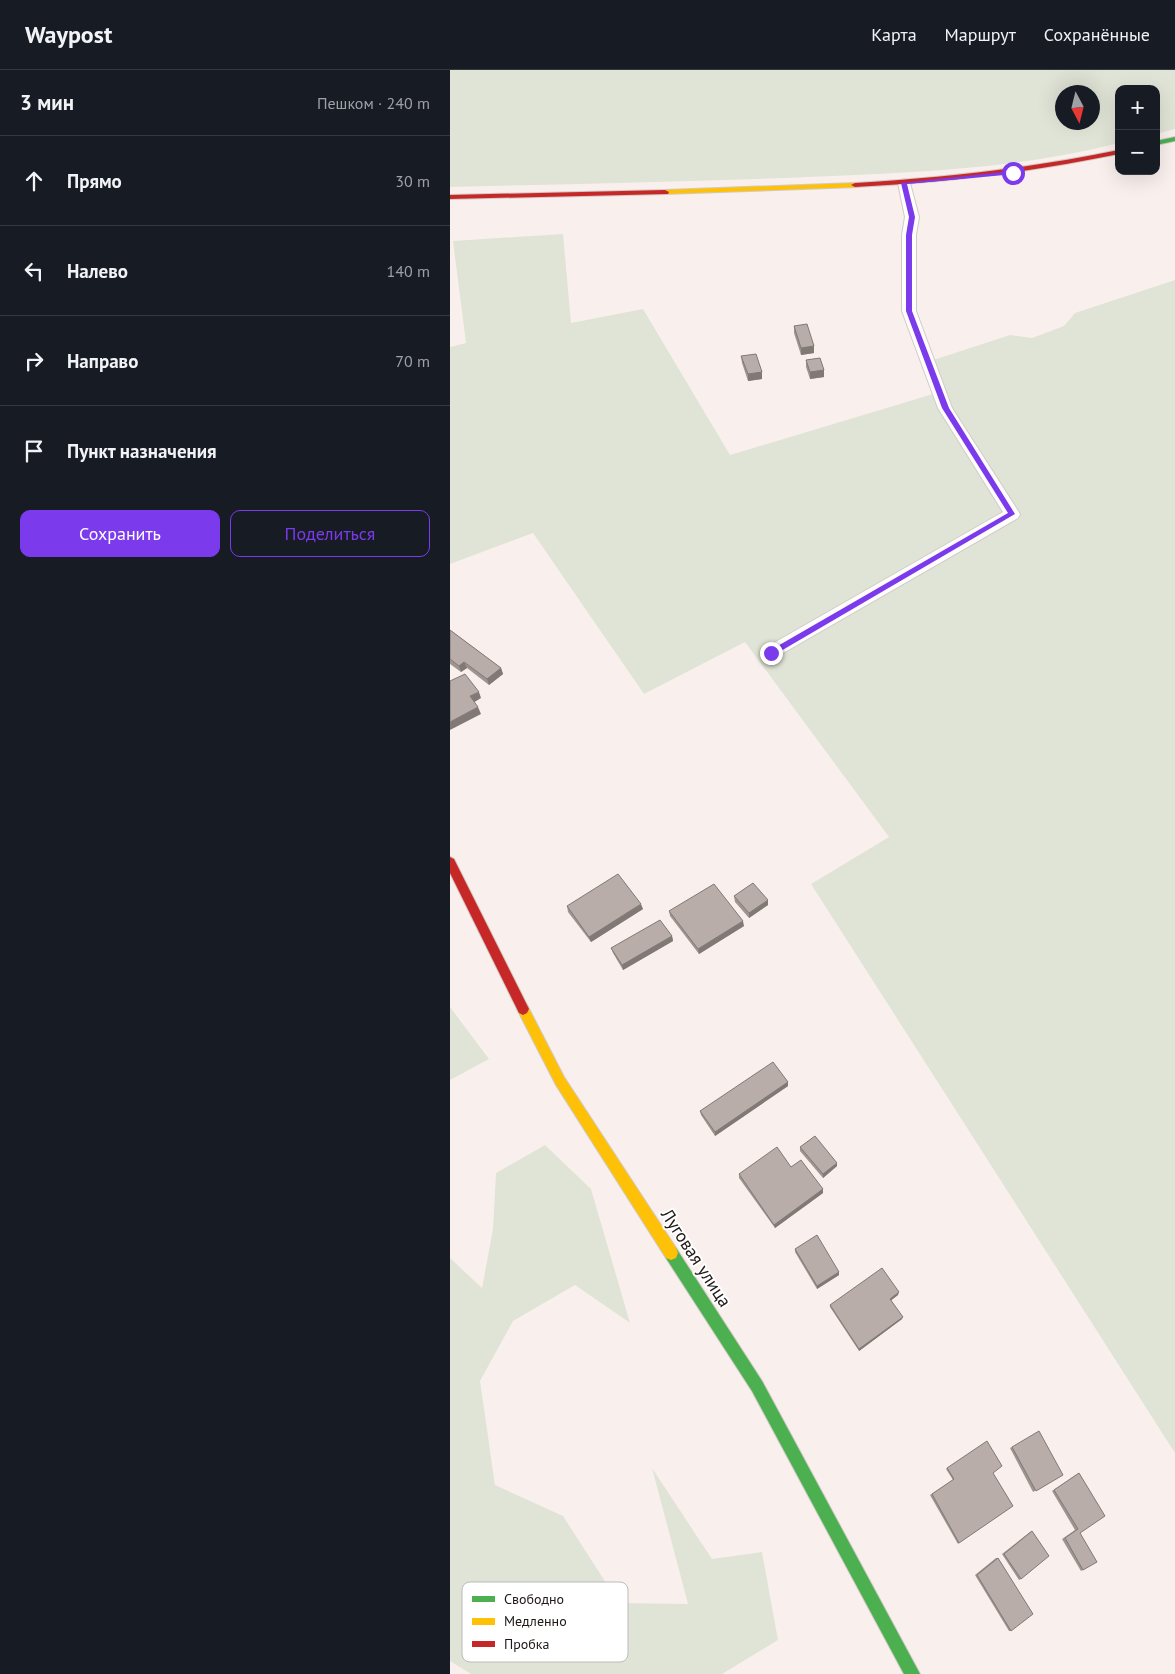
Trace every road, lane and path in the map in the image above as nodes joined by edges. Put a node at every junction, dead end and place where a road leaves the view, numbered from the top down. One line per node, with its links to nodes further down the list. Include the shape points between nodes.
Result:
1 (1175, 139): 2 (street)
2 (1160, 142)
3 (1115, 153): 4 (street, via 1013,173)
4 (904, 183): 5 (street); 6 (lane, via 912,217 909,311 945,408 1012,514)
5 (450, 197)
6 (771, 653)
7 (450, 862): 8 (street, Луговая улица, via 560,1081 758,1386)
8 (912, 1674)

